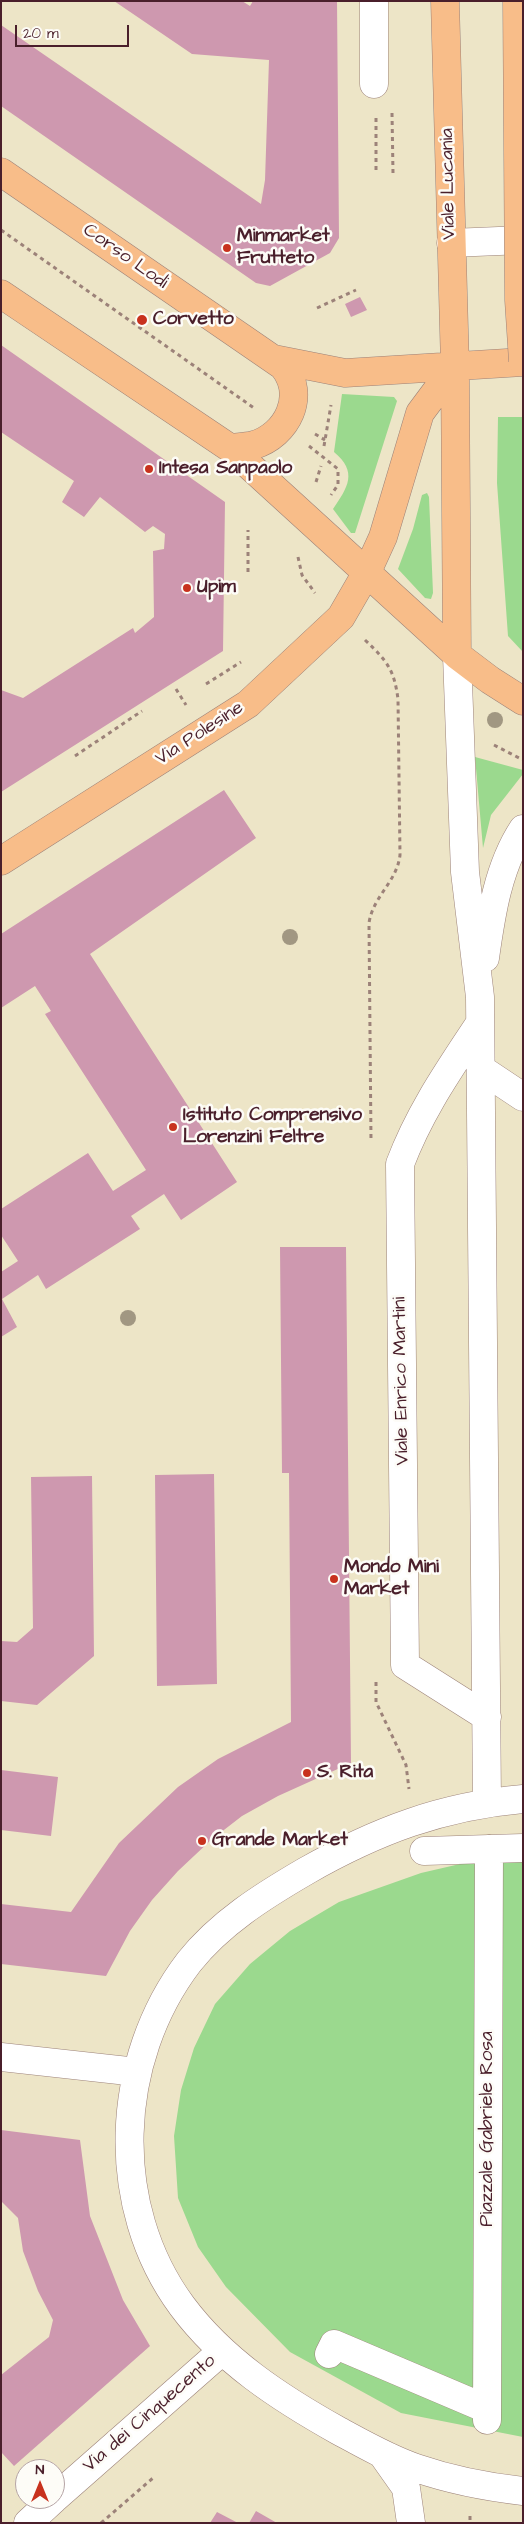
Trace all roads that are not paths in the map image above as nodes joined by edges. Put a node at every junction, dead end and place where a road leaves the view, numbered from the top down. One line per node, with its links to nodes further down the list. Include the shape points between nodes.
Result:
1 (374, 1): 4 (street)
2 (445, 1): 7 (main road, Viale Lucania)
3 (517, 1): 10 (main road, bridge)
4 (374, 84)
5 (1, 172): 9 (main road, Corso Lodi)
6 (523, 240): 7 (street)
7 (450, 243): 11 (main road, Viale Lucania)
8 (1, 294): 12 (main road)
9 (274, 360): 11 (main road, via 345,373); 12 (main road, via 289,374 294,389 290,416 282,428 253,445)
10 (523, 361): 11 (main road)
11 (455, 366): 13 (main road, Via Polesine, via 420,412 383,537); 14 (main road, Viale Lucania)
12 (230, 448): 13 (main road)
13 (367, 572): 14 (main road); 17 (main road, Via Polesine, via 341,617 248,704)
14 (457, 655): 15 (main road); 18 (street, via 465,872)
15 (523, 701)
16 (523, 830): 18 (street, via 506,863 496,894 488,932)
17 (2, 859)
18 (480, 1010): 19 (street); 21 (street, Viale Enrico Martini, via 414,1129 400,1164 405,1666)
19 (481, 1069): 20 (street); 21 (street)
20 (523, 1097)
21 (486, 1717): 23 (street)
22 (523, 1799): 23 (street)
23 (487, 1802): 28 (street, via 402,1824 361,1842 246,1908 190,1961 174,1984 146,2040)
24 (523, 1848): 25 (street)
25 (489, 1849): 26 (street); 30 (street, Piazzale Gabriele Rosa, via 487,2414 334,2344)
26 (424, 1851)
27 (1, 2057): 28 (street)
28 (137, 2072): 29 (street, via 130,2116 130,2161 135,2201 162,2273 200,2329)
29 (222, 2351): 31 (street, via 298,2408); 32 (street, Via dei Cinquecento)
30 (329, 2354)
31 (382, 2454): 33 (street, via 468,2483); 36 (street, via 406,2488)
32 (65, 2490)
33 (523, 2491)
34 (44, 2509): 35 (street, Via dei Cinquecento)
35 (28, 2523)
36 (411, 2523)

